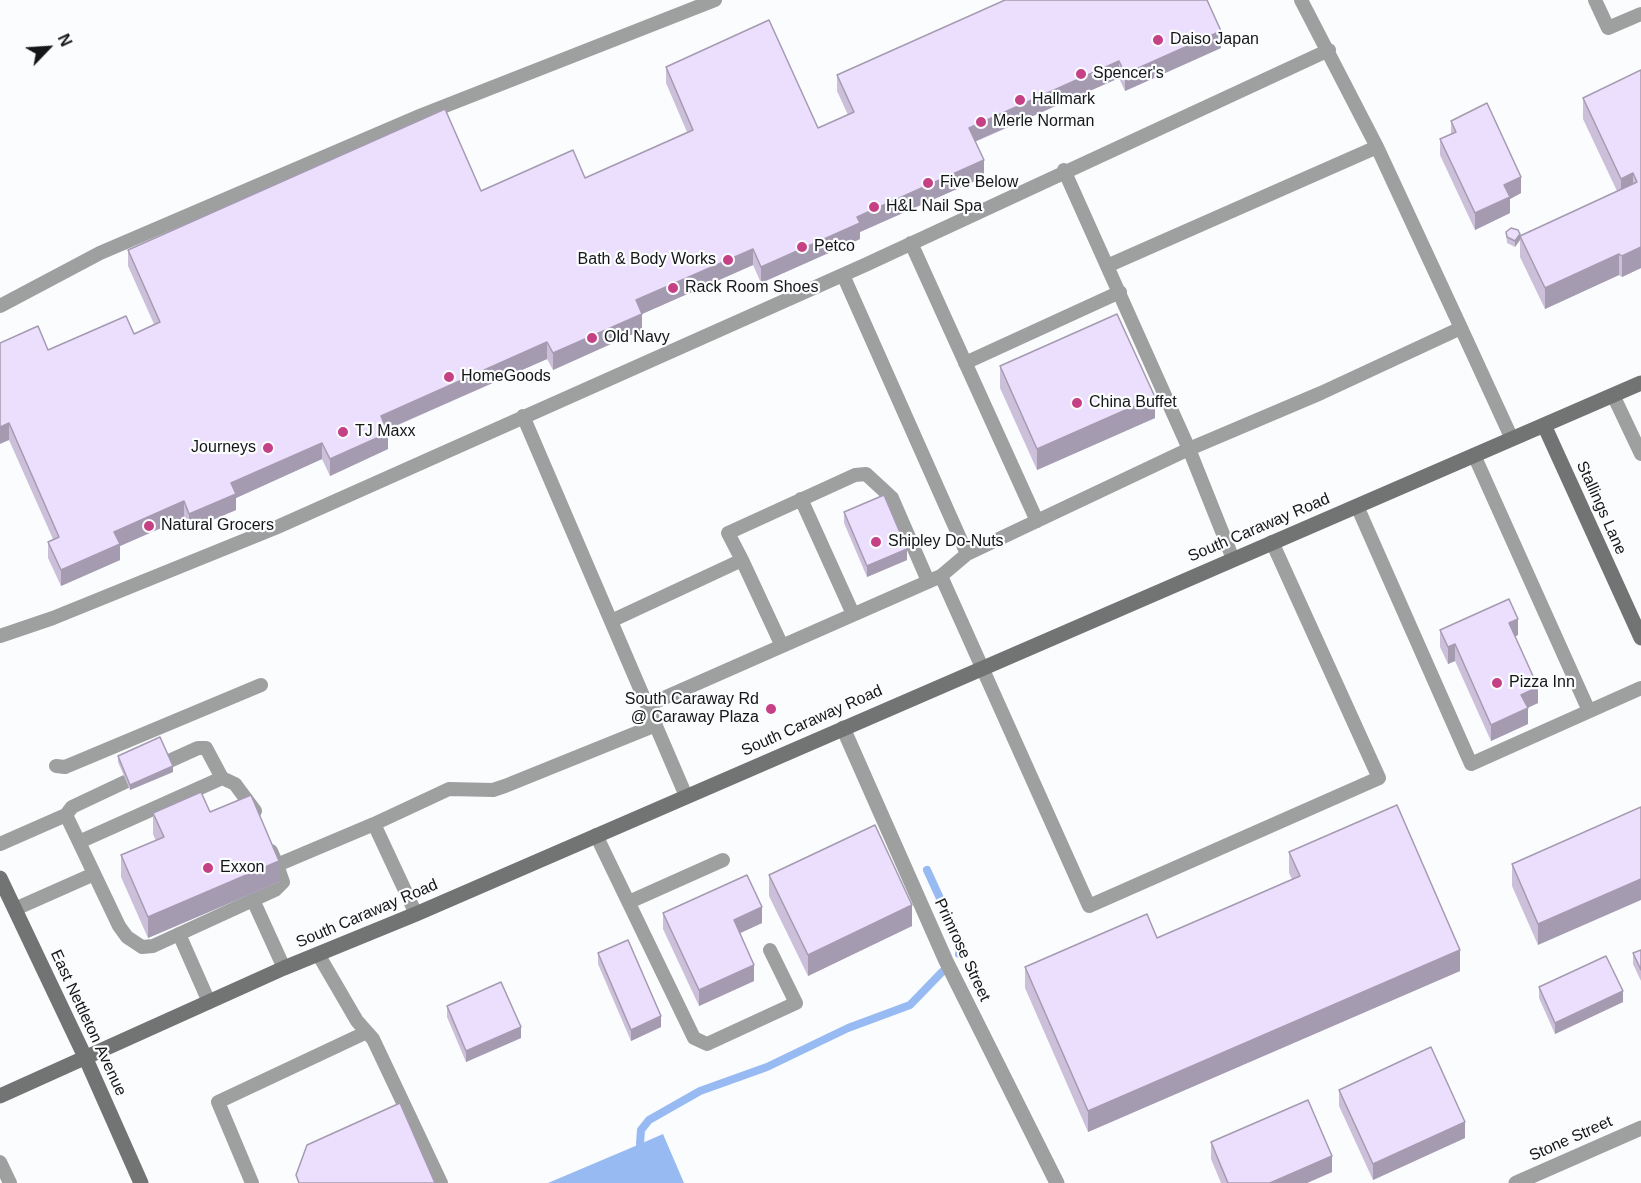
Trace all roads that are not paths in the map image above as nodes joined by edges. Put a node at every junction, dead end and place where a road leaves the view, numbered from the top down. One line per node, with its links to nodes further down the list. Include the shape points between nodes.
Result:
1 (715, 0): 12 (lane, via 422,115 121,243)
2 (1301, 0): 5 (lane)
3 (1595, 0): 4 (lane, via 1608,28)
4 (1641, 14)
5 (1329, 50): 6 (lane); 7 (lane)
6 (1377, 147): 9 (lane); 13 (lane)
7 (1064, 171): 8 (lane); 9 (lane)
8 (911, 243): 10 (lane); 14 (lane)
9 (1107, 266): 11 (lane)
10 (843, 275): 17 (lane); 27 (lane)
11 (1120, 292): 14 (lane); 20 (lane)
12 (0, 306)
13 (1461, 328): 19 (lane); 20 (lane)
14 (965, 363): 25 (lane)
15 (1641, 383): 16 (street, South Caraway Road)
16 (1613, 395): 18 (street, South Caraway Road); 21 (lane)
17 (523, 416): 32 (lane); 33 (lane, via 275,528)
18 (1544, 425): 19 (street, South Caraway Road); 34 (street, Stallings Lane)
19 (1512, 439): 22 (street, South Caraway Road)
20 (1189, 449): 25 (lane); 28 (lane)
21 (1641, 454)
22 (1474, 455): 24 (street, South Caraway Road); 40 (lane)
23 (801, 499): 29 (lane, via 728,533); 30 (lane, via 855,475 866,474 892,498); 31 (lane)
24 (1357, 506): 26 (street, South Caraway Road); 40 (lane, via 1471,764)
25 (1036, 521): 27 (lane)
26 (1272, 542): 28 (street, South Caraway Road); 36 (lane, via 1379,778 1089,906)
27 (967, 554): 30 (lane)
28 (1233, 559): 36 (street, South Caraway Road)
29 (742, 560): 32 (lane); 35 (lane)
30 (935, 578): 31 (lane); 36 (lane)
31 (853, 614): 35 (lane)
32 (611, 621): 39 (lane)
33 (0, 636)
34 (1641, 638)
35 (782, 646): 39 (lane)
36 (982, 667): 42 (street, South Caraway Road)
37 (261, 685): 44 (lane, via 65,767)
38 (1641, 688): 40 (lane)
39 (648, 705): 41 (lane)
40 (1589, 711)
41 (656, 724): 47 (lane); 49 (lane, via 506,786 493,790 449,789)
42 (843, 728): 47 (street, South Caraway Road); 75 (street, Primrose Street, via 946,961)
43 (167, 762): 45 (lane, via 206,748)
44 (56, 766)
45 (222, 778): 51 (lane); 54 (lane, via 240,790 264,830)
46 (125, 782): 48 (lane, via 72,807)
47 (687, 796): 50 (street, South Caraway Road)
48 (66, 815): 51 (lane); 52 (lane)
49 (374, 824): 54 (lane); 60 (lane)
50 (596, 835): 58 (lane); 60 (street, South Caraway Road)
51 (79, 842): 55 (lane)
52 (0, 844)
53 (723, 860): 58 (lane)
54 (277, 865): 57 (lane, via 281,886)
55 (94, 874): 59 (lane); 61 (lane, via 127,938 142,947)
56 (0, 878): 59 (street, East Nettleton Avenue)
57 (253, 900): 61 (lane); 64 (lane)
58 (629, 902): 62 (lane, via 694,1038 707,1044 796,1003)
59 (15, 909): 67 (street, East Nettleton Avenue)
60 (416, 914): 63 (street, South Caraway Road)
61 (179, 934): 65 (lane)
62 (770, 950)
63 (318, 954): 64 (street, South Caraway Road); 66 (lane)
64 (284, 968): 65 (street, South Caraway Road)
65 (209, 1002): 67 (street, South Caraway Road)
66 (367, 1032): 73 (lane, via 218,1102); 74 (lane)
67 (86, 1059): 68 (street, South Caraway Road); 72 (street, East Nettleton Avenue)
68 (0, 1096)
69 (1641, 1128): 76 (street, Stone Street)
70 (0, 1162): 71 (lane)
71 (10, 1183)
72 (141, 1183)
73 (252, 1183)
74 (441, 1183)
75 (1057, 1183)
76 (1516, 1183)

